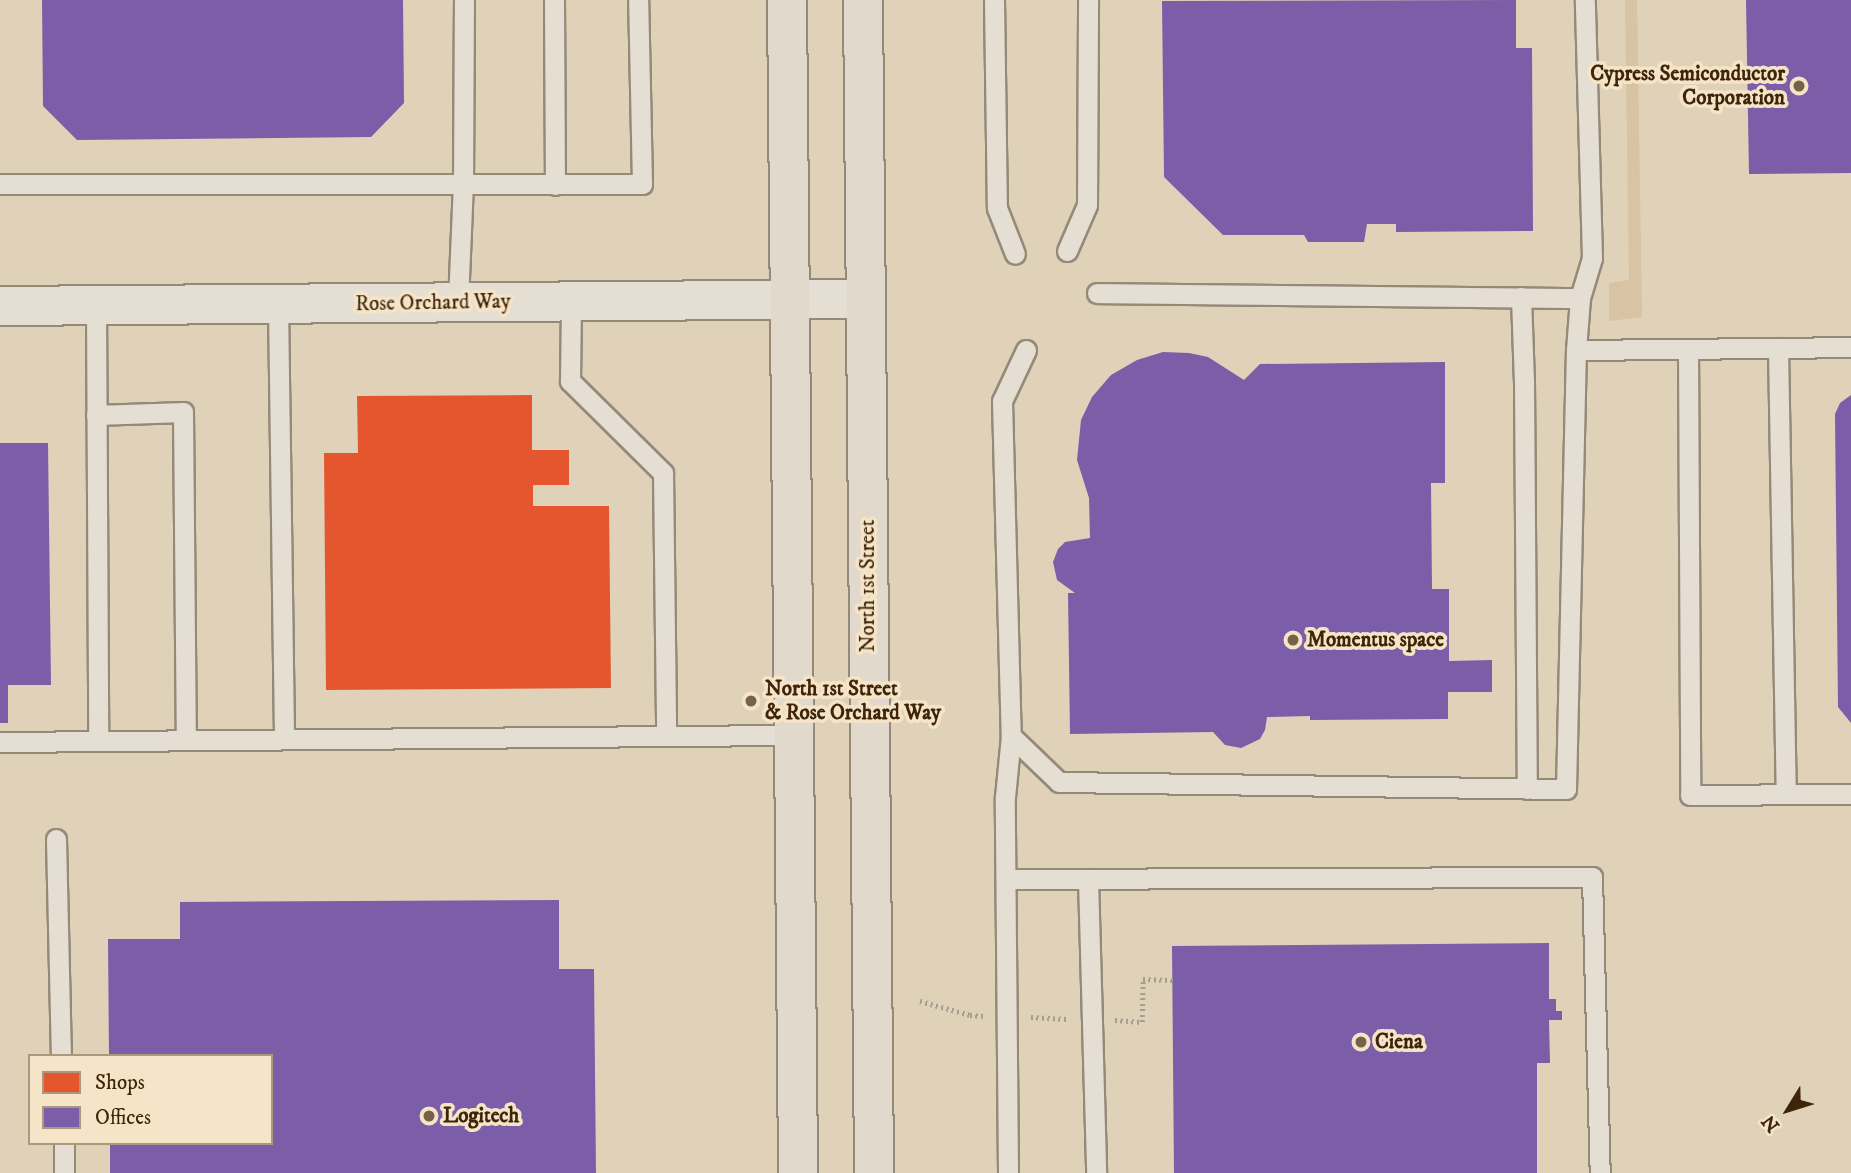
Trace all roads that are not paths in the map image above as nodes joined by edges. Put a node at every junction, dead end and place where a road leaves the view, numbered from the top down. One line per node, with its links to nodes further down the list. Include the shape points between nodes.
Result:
1 (464, 0): 10 (lane)
2 (554, 0): 11 (lane)
3 (638, 0): 11 (lane, via 642,184)
4 (787, 0): 18 (main road)
5 (863, 0): 17 (main road, North 1st Street)
6 (994, 0): 13 (lane, via 997,208)
7 (1088, 0): 12 (lane, via 1087,205)
8 (1585, 0): 16 (lane, via 1592,258)
9 (0, 184): 10 (lane)
10 (463, 185): 11 (lane); 19 (lane)
11 (555, 185)
12 (1067, 251)
13 (1015, 254)
14 (1097, 293): 15 (lane)
15 (1521, 297): 16 (lane); 37 (lane)
16 (1580, 298): 28 (lane)
17 (866, 299): 18 (street, Rose Orchard Way); 47 (main road, North 1st Street)
18 (790, 300): 20 (street, Rose Orchard Way); 30 (main road)
19 (458, 302): 20 (street, Rose Orchard Way); 21 (street, Rose Orchard Way)
20 (571, 302): 31 (lane, via 570,381 663,473)
21 (278, 305): 23 (street, Rose Orchard Way); 33 (lane)
22 (0, 306): 23 (street, Rose Orchard Way)
23 (96, 306): 29 (lane)
24 (1851, 347): 25 (lane)
25 (1777, 348): 26 (lane); 38 (lane)
26 (1688, 349): 28 (lane); 38 (lane, via 1690,795)
27 (1026, 351): 32 (lane, via 1002,401)
28 (1576, 351): 37 (lane, via 1566,789)
29 (96, 415): 34 (lane, via 183,412); 35 (lane)
30 (794, 735): 31 (lane); 46 (main road)
31 (666, 736): 33 (lane)
32 (1011, 736): 37 (lane, via 1059,782); 41 (lane, via 1005,797)
33 (284, 739): 34 (lane)
34 (186, 740): 35 (lane)
35 (98, 741): 36 (lane)
36 (0, 742)
37 (1527, 789)
38 (1786, 794): 39 (lane)
39 (1851, 794)
40 (56, 839): 43 (lane)
41 (1006, 879): 42 (lane); 48 (lane)
42 (1088, 879): 49 (lane); 50 (lane, via 1592,877)
43 (61, 1054)
44 (64, 1145): 45 (lane)
45 (64, 1173)
46 (798, 1173)
47 (874, 1173)
48 (1008, 1173)
49 (1096, 1173)
50 (1600, 1173)

